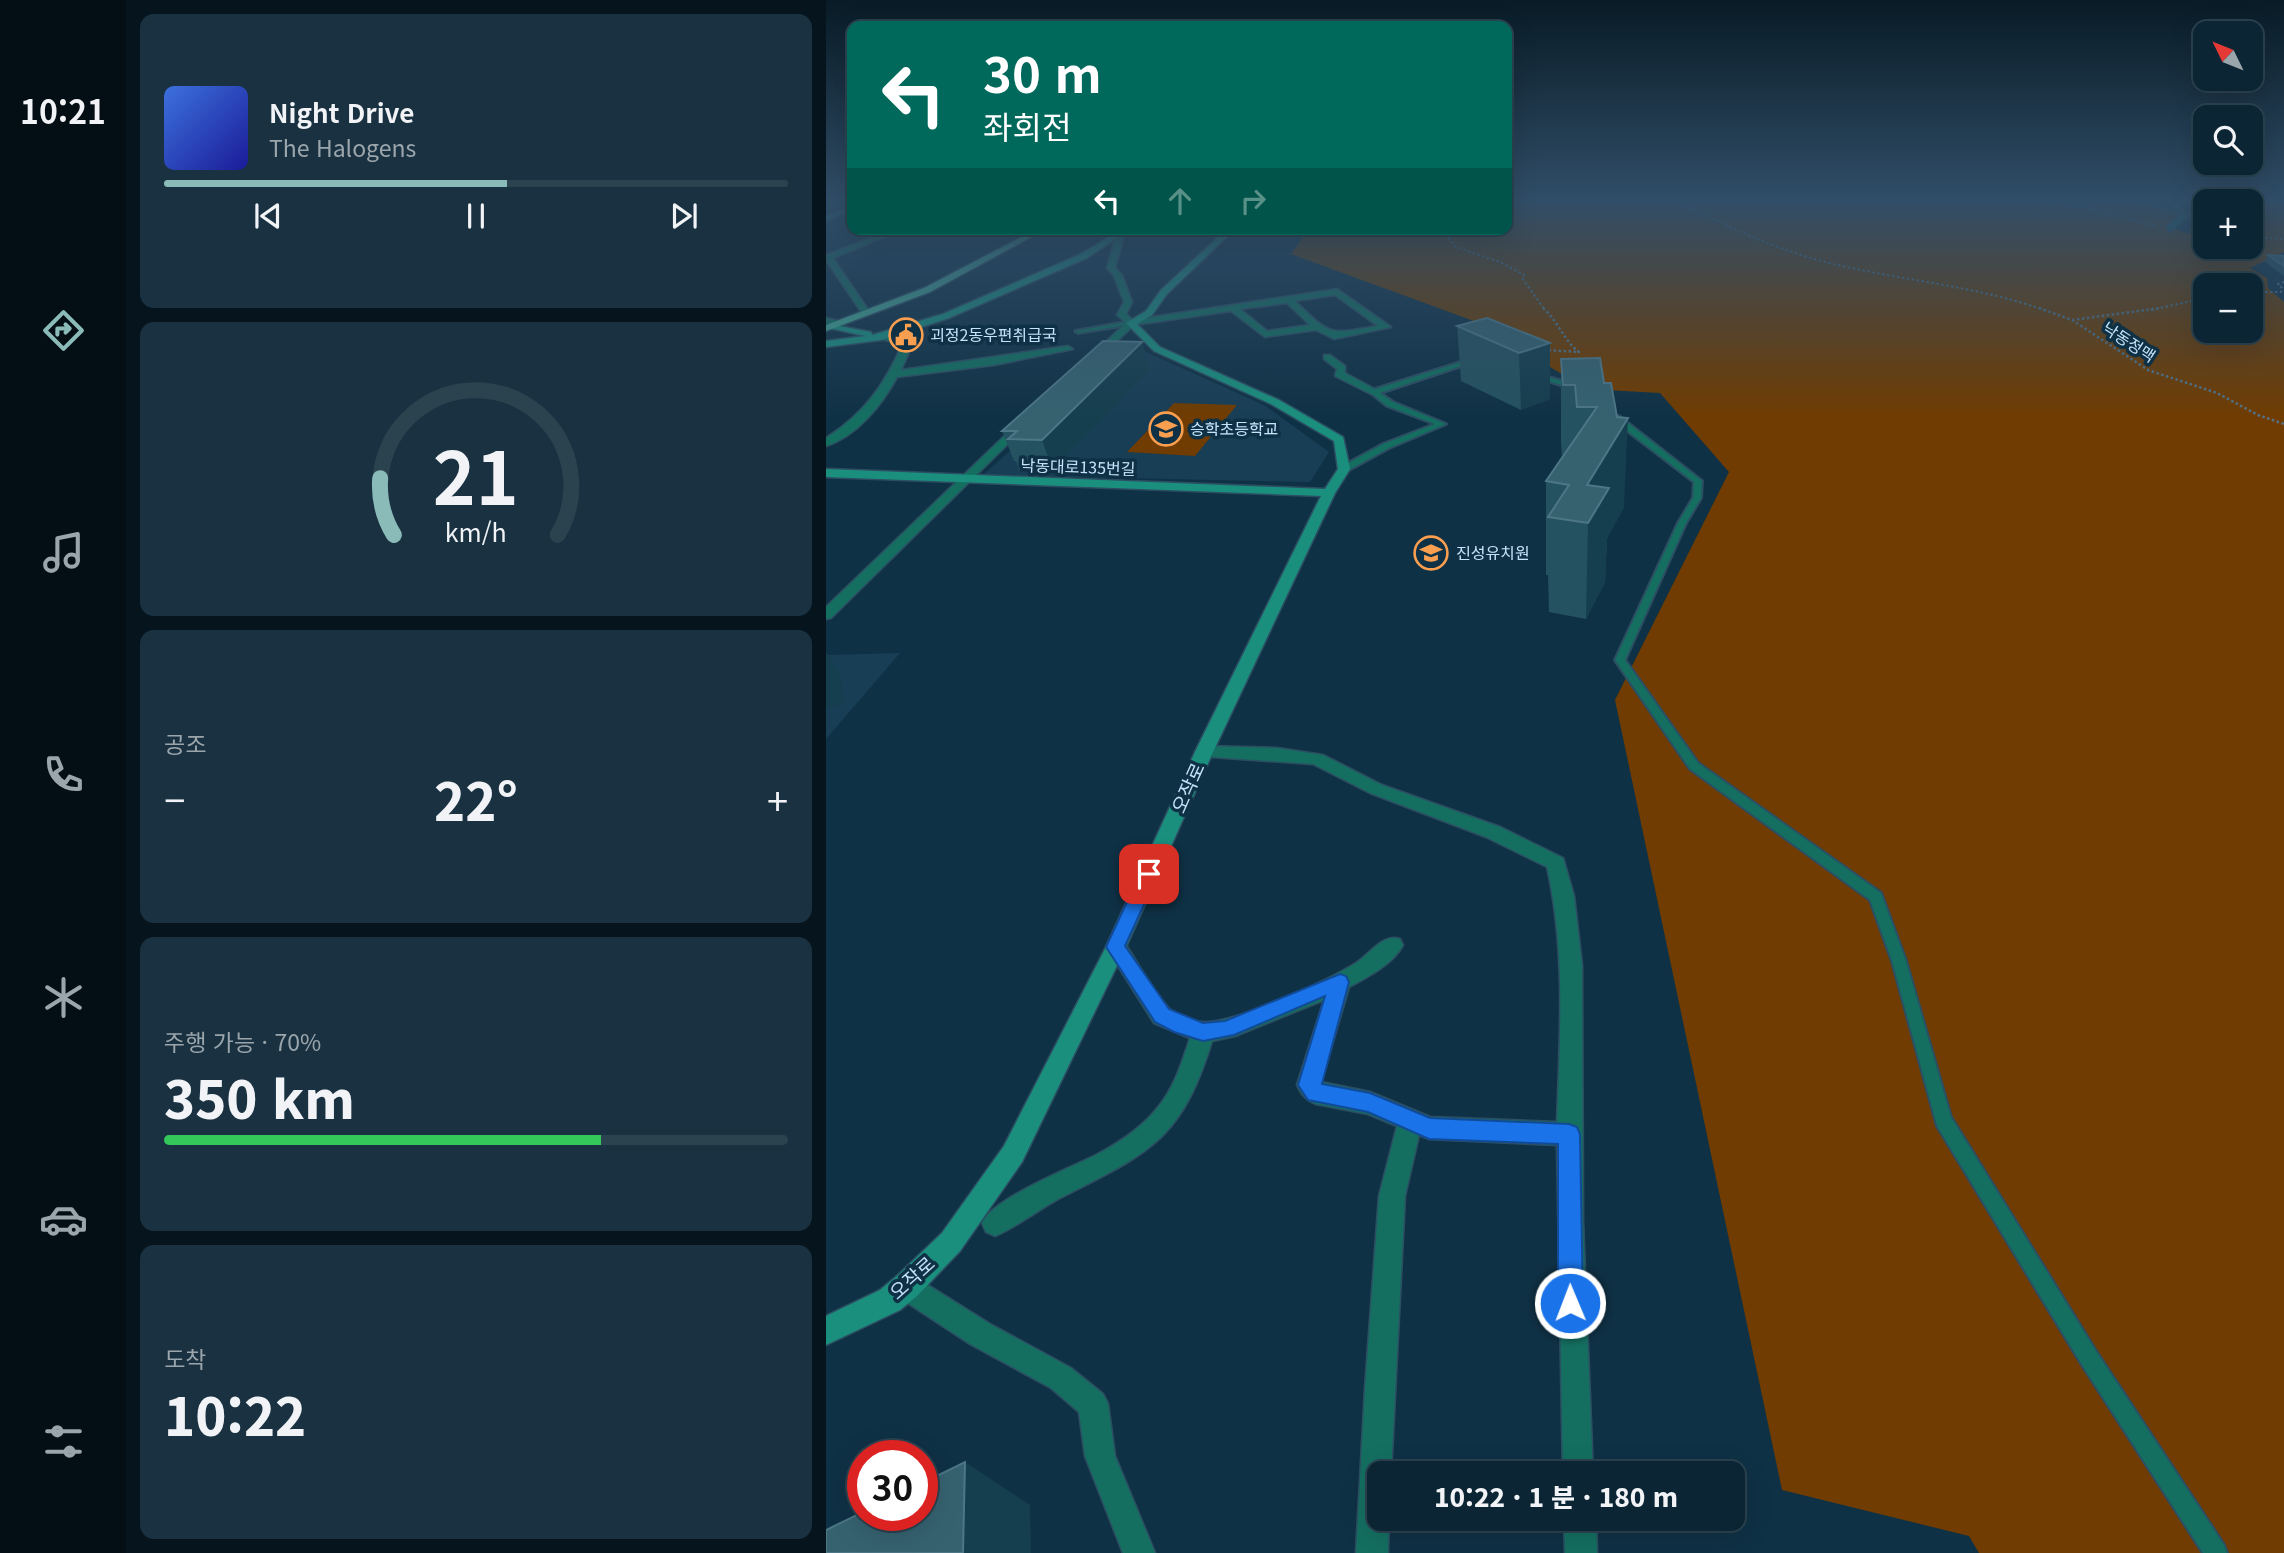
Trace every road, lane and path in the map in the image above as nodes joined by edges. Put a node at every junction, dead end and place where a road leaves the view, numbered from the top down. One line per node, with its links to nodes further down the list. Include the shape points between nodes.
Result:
1 (839, 274): 15 (street)
2 (956, 274): 15 (main road)
3 (1042, 274): 21 (street, via 946,316)
4 (1117, 274): 16 (street, via 1128,302 1121,316)
5 (1169, 274): 10 (street)
6 (1183, 274): 16 (street, via 1149,313)
7 (1523, 274): 24 (path, via 1521,278 1579,352)
8 (1894, 274): 17 (path, 낙동정맥, via 2036,307)
9 (2284, 282): 11 (path, via 2278,284 2281,292)
10 (1150, 292)
11 (2263, 292)
12 (1290, 301): 14 (street); 19 (street); 19 (street, via 1337,292 1386,327 1334,336)
13 (2193, 301): 17 (path)
14 (1234, 309): 16 (street); 19 (street, via 1265,334)
15 (867, 314): 18 (main road)
16 (1135, 314): 20 (lane); 27 (street); 36 (street, via 1157,349 1275,402 1339,439)
17 (2072, 320): 34 (path, 낙동정맥, via 2148,370 2217,393)
18 (831, 325): 21 (street)
19 (1317, 327)
20 (1078, 331)
21 (881, 337): 22 (street); 29 (street, via 909,341)
22 (826, 344)
23 (1068, 349): 29 (street)
24 (1545, 350)
25 (1327, 357): 30 (street, via 1342,368 1339,374)
26 (1482, 357): 30 (lane)
27 (1082, 369)
28 (1528, 373): 31 (lane)
29 (895, 374): 35 (street, via 876,405)
30 (1375, 391): 36 (lane, via 1390,404 1442,424 1386,446)
31 (1586, 395)
32 (1605, 410): 56 (lane, via 1698,481 1698,498 1682,523 1620,660 1694,766 1876,897 1944,1120 2089,1358)
33 (1033, 414): 38 (street)
34 (2284, 424)
35 (826, 443)
36 (1345, 469): 39 (street, 오작로)
37 (826, 473): 38 (street, 낙동대로135번길)
38 (965, 478): 39 (street, 낙동대로135번길); 40 (street)
39 (1329, 493): 41 (street, 오작로)
40 (826, 615)
41 (1204, 752): 43 (street, 오작로); 47 (street, via 1317,759 1376,789 1493,832 1556,863 1565,894 1569,957)
42 (1392, 945): 44 (street)
43 (1116, 947): 45 (street, via 1162,1016); 49 (street, 오작로, via 1013,1154 951,1242)
44 (1340, 982): 45 (street, via 1227,1029); 46 (street, via 1309,1085 1316,1093 1370,1102)
45 (1203, 1032): 48 (street, via 1178,1099 1154,1129 1092,1172 1050,1190)
46 (1410, 1120): 47 (street, via 1429,1129); 54 (street, via 1392,1196)
47 (1569, 1134): 51 (street)
48 (995, 1223)
49 (907, 1286): 50 (street, 오작로, via 891,1300); 53 (street, via 980,1334 1061,1378 1093,1404 1100,1456)
50 (826, 1331)
51 (1577, 1461)
52 (1580, 1531): 55 (street)
53 (1139, 1553)
54 (1373, 1553)
55 (1581, 1553)
56 (2217, 1553)

